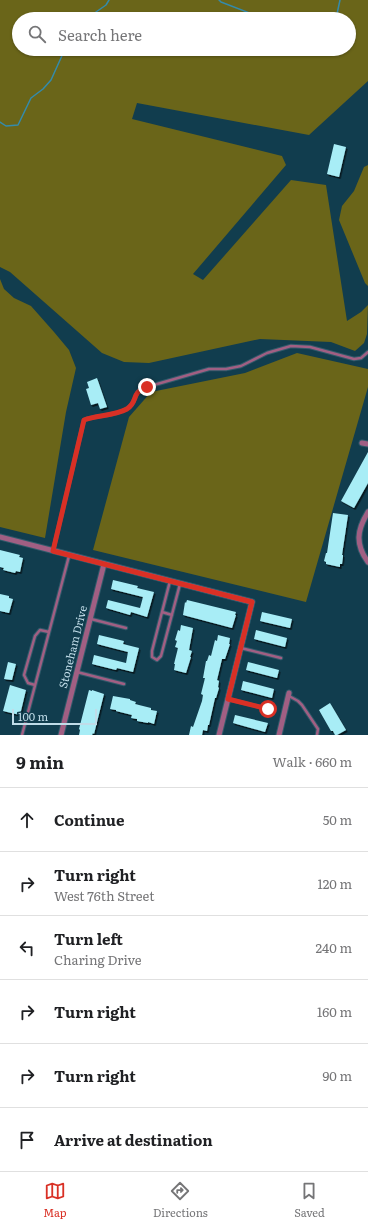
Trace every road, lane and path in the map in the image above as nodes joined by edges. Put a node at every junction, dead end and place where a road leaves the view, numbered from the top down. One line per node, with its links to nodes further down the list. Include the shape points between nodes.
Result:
1 (368, 352): 6 (lane, via 361,358 354,359 310,347 282,348 240,366 209,370 140,390 126,409 84,420)
2 (362, 443): 3 (street)
3 (368, 444)
4 (368, 512): 8 (street, via 360,528 358,542)
5 (0, 538): 6 (street)
6 (53, 551): 7 (street)
7 (69, 555): 9 (street); 16 (lane)
8 (368, 562)
9 (104, 564): 10 (street); 14 (street, Stoneham Drive)
10 (170, 581): 11 (street); 12 (lane)
11 (180, 583): 13 (lane); 17 (street, via 252,602)
12 (162, 612): 13 (lane); 13 (lane, via 152,651 152,657 157,660 161,656)
13 (172, 615)
14 (90, 619): 15 (lane); 19 (street, Stoneham Drive)
15 (126, 628)
16 (49, 632): 21 (lane); 21 (lane, via 40,630 35,636 24,675 28,683)
17 (241, 648): 18 (lane); 23 (street)
18 (281, 658)
19 (76, 672): 20 (lane); 26 (street, Stoneham Drive)
20 (124, 684)
21 (35, 685): 25 (lane)
22 (289, 694): 28 (street); 29 (lane, via 302,705 318,729)
23 (228, 699): 24 (lane); 27 (street)
24 (268, 709)
25 (22, 735)
26 (61, 735)
27 (219, 735)
28 (279, 735)
29 (317, 735)

